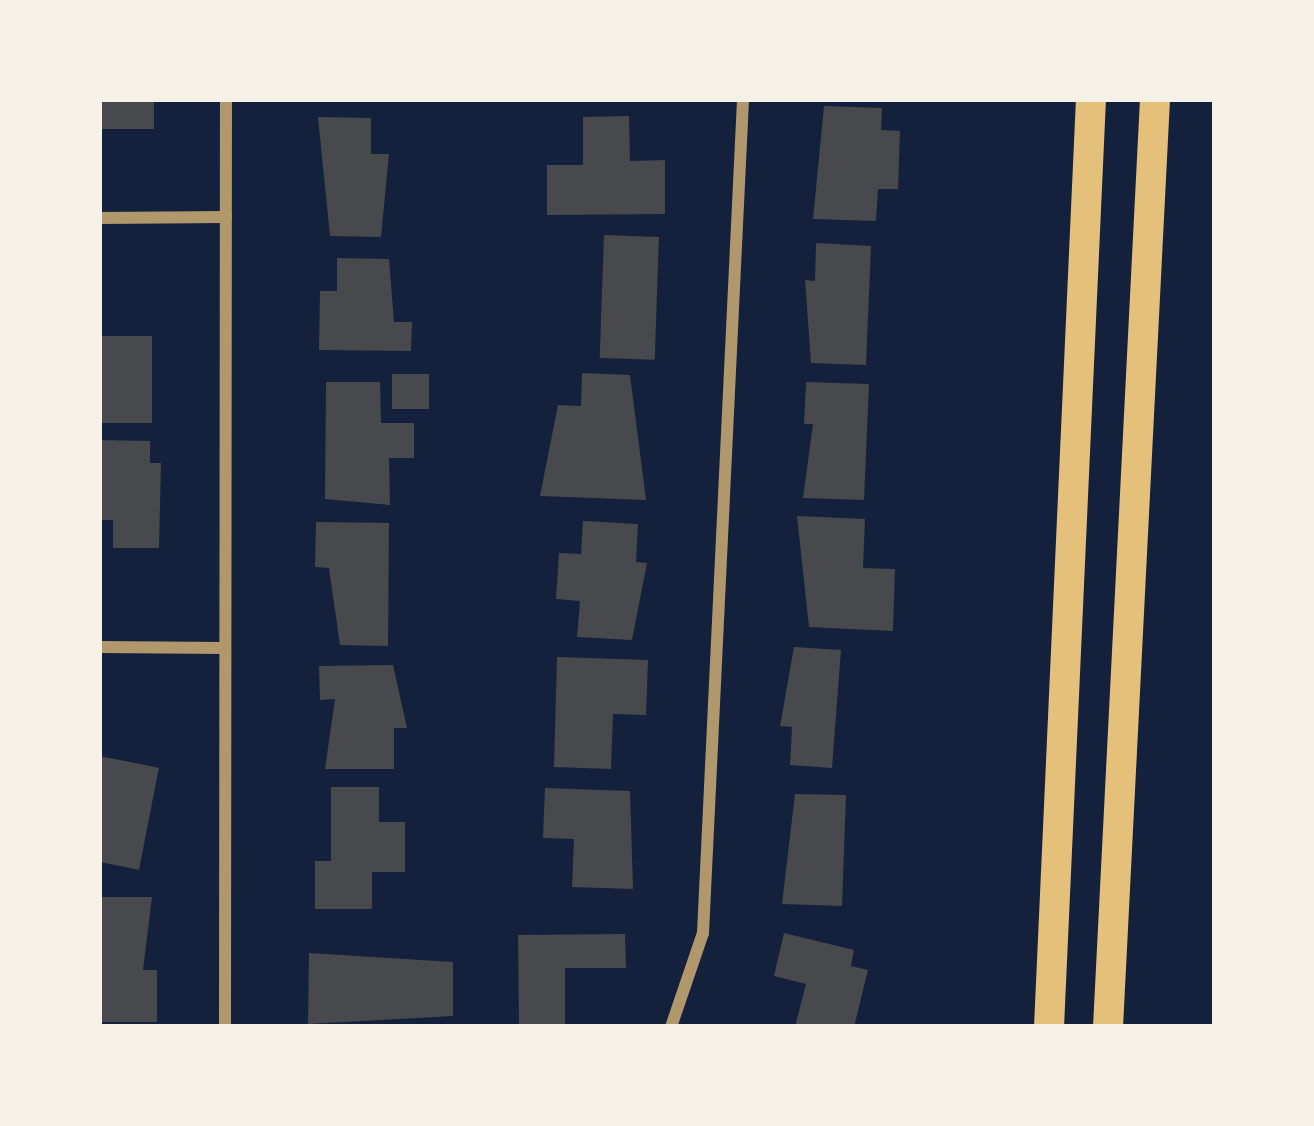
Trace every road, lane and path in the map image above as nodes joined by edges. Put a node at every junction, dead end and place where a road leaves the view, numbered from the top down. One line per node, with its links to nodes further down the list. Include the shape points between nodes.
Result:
1 (226, 99): 5 (street)
2 (743, 99): 11 (street, via 703,933)
3 (1091, 99): 9 (highway)
4 (1155, 99): 14 (highway)
5 (226, 217): 6 (street); 8 (street)
6 (99, 218)
7 (99, 647): 8 (street)
8 (224, 648): 10 (street)
9 (1052, 949): 12 (highway); 13 (highway)
10 (225, 1027)
11 (671, 1027)
12 (1040, 1027)
13 (1049, 1027)
14 (1108, 1027)

